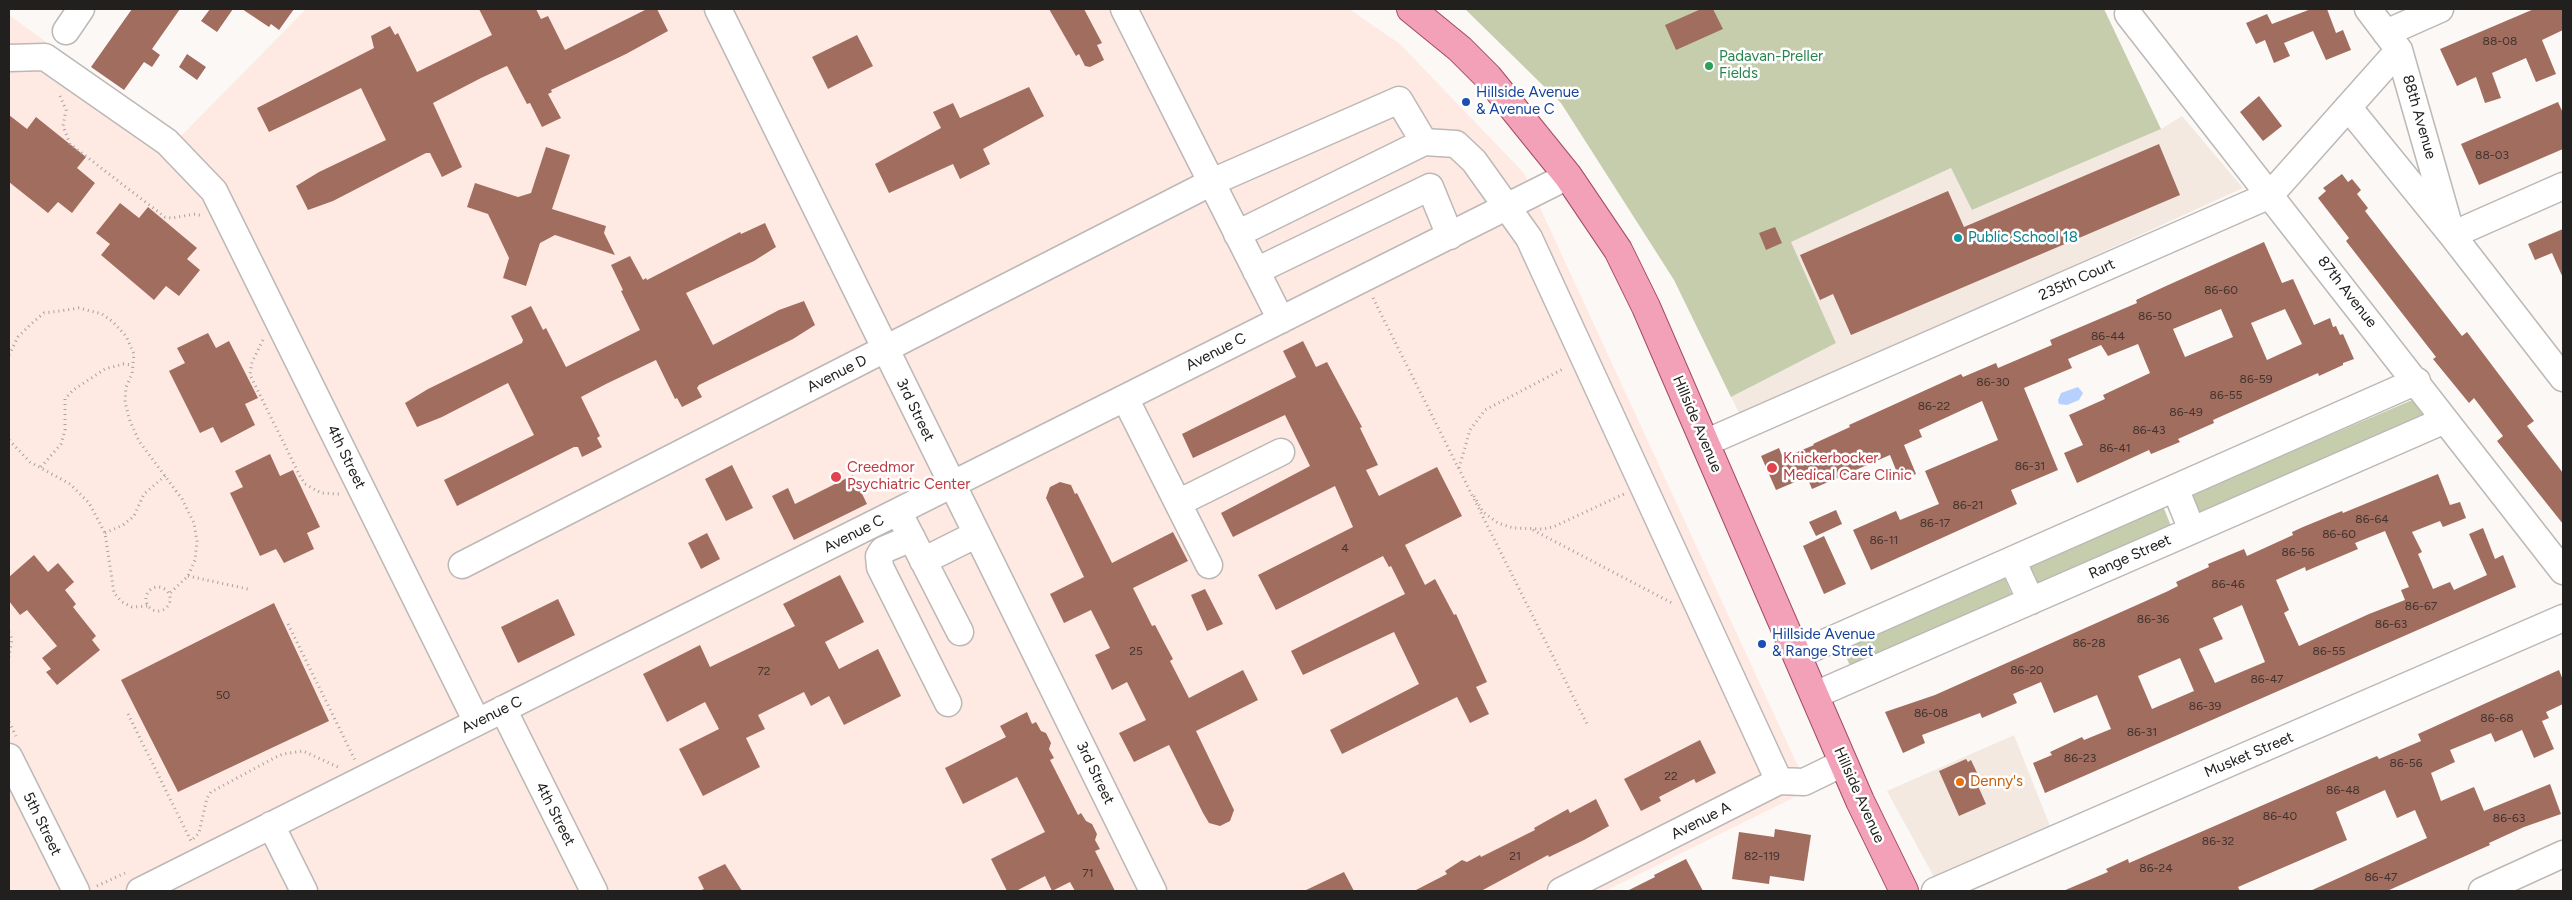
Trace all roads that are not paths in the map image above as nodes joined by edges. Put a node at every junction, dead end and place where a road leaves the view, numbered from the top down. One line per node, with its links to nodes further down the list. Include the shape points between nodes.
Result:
1 (81, 9): 8 (street)
2 (718, 9): 23 (street, 3rd Street)
3 (1124, 9): 14 (street)
4 (1411, 9): 13 (main road, Hillside Avenue, via 1488,77)
5 (2368, 9): 9 (street, 88th Avenue)
6 (2440, 9): 9 (street)
7 (2128, 14): 16 (street, 87th Avenue)
8 (66, 31)
9 (2393, 42): 11 (street, 235th Court); 19 (street, 88th Avenue)
10 (9, 58): 49 (street, 4th Street, via 45,57 167,142 214,192)
11 (2348, 107): 16 (street, 235th Court); 19 (street, 88th Avenue)
12 (1424, 142): 14 (street, Avenue D, via 1399,100); 17 (street, via 1456,144 1474,161); 18 (street)
13 (1568, 176): 17 (street, Avenue C); 28 (main road, Hillside Avenue, via 1632,276)
14 (1212, 182): 18 (street); 23 (street, Avenue D)
15 (2563, 186): 19 (street)
16 (2270, 195): 25 (street, 87th Avenue); 28 (street, 235th Court)
17 (1507, 207): 20 (street, Avenue C); 52 (street, via 1528,238)
18 (1237, 234): 21 (street)
19 (2452, 235): 24 (street, 88th Avenue)
20 (1450, 236): 21 (street, via 1430,186); 22 (street, Avenue C)
21 (1256, 271): 22 (street)
22 (1281, 320): 26 (street, Avenue C)
23 (885, 349): 30 (street, 3rd Street); 39 (street, Avenue D)
24 (2563, 378)
25 (2417, 381): 27 (street, 87th Avenue); 31 (street)
26 (1125, 398): 30 (street, Avenue C); 32 (street)
27 (2445, 420): 34 (street, Range Street); 41 (street, 87th Avenue)
28 (1705, 443): 45 (main road, Hillside Avenue)
29 (1281, 452): 32 (street)
30 (952, 484): 33 (street, Avenue C); 35 (street, 3rd Street)
31 (2175, 488): 34 (street); 37 (street)
32 (1178, 503): 40 (street)
33 (898, 511): 36 (street); 48 (street, Avenue C)
34 (2192, 530): 42 (street, Range Street)
35 (977, 534): 38 (street); 60 (street, 3rd Street)
36 (912, 538): 38 (street); 47 (street, via 883,550 879,556 880,567)
37 (2012, 560): 42 (street); 45 (street)
38 (923, 561): 44 (street)
39 (462, 565)
40 (1209, 565)
41 (2563, 571)
42 (2031, 601): 46 (street, Range Street)
43 (2563, 618): 63 (street, Musket Street)
44 (960, 632)
45 (1797, 655): 46 (main road, Hillside Avenue)
46 (1816, 695): 51 (main road, Hillside Avenue)
47 (948, 702)
48 (503, 710): 49 (street, Avenue C); 59 (street, 4th Street)
49 (477, 722): 53 (street, Avenue C)
50 (13, 747): 57 (street, 5th Street)
51 (1843, 763): 52 (street, Avenue A, via 1804,782); 62 (main road, Hillside Avenue)
52 (1779, 781): 61 (street, Avenue A)
53 (271, 826): 56 (street, Avenue C); 58 (street)
54 (2563, 854): 64 (street)
55 (136, 881): 56 (street, Avenue C)
56 (171, 882)
57 (83, 888)
58 (304, 891)
59 (594, 891)
60 (1153, 891)
61 (1562, 891)
62 (1904, 891)
63 (1936, 891)
64 (2482, 891)

